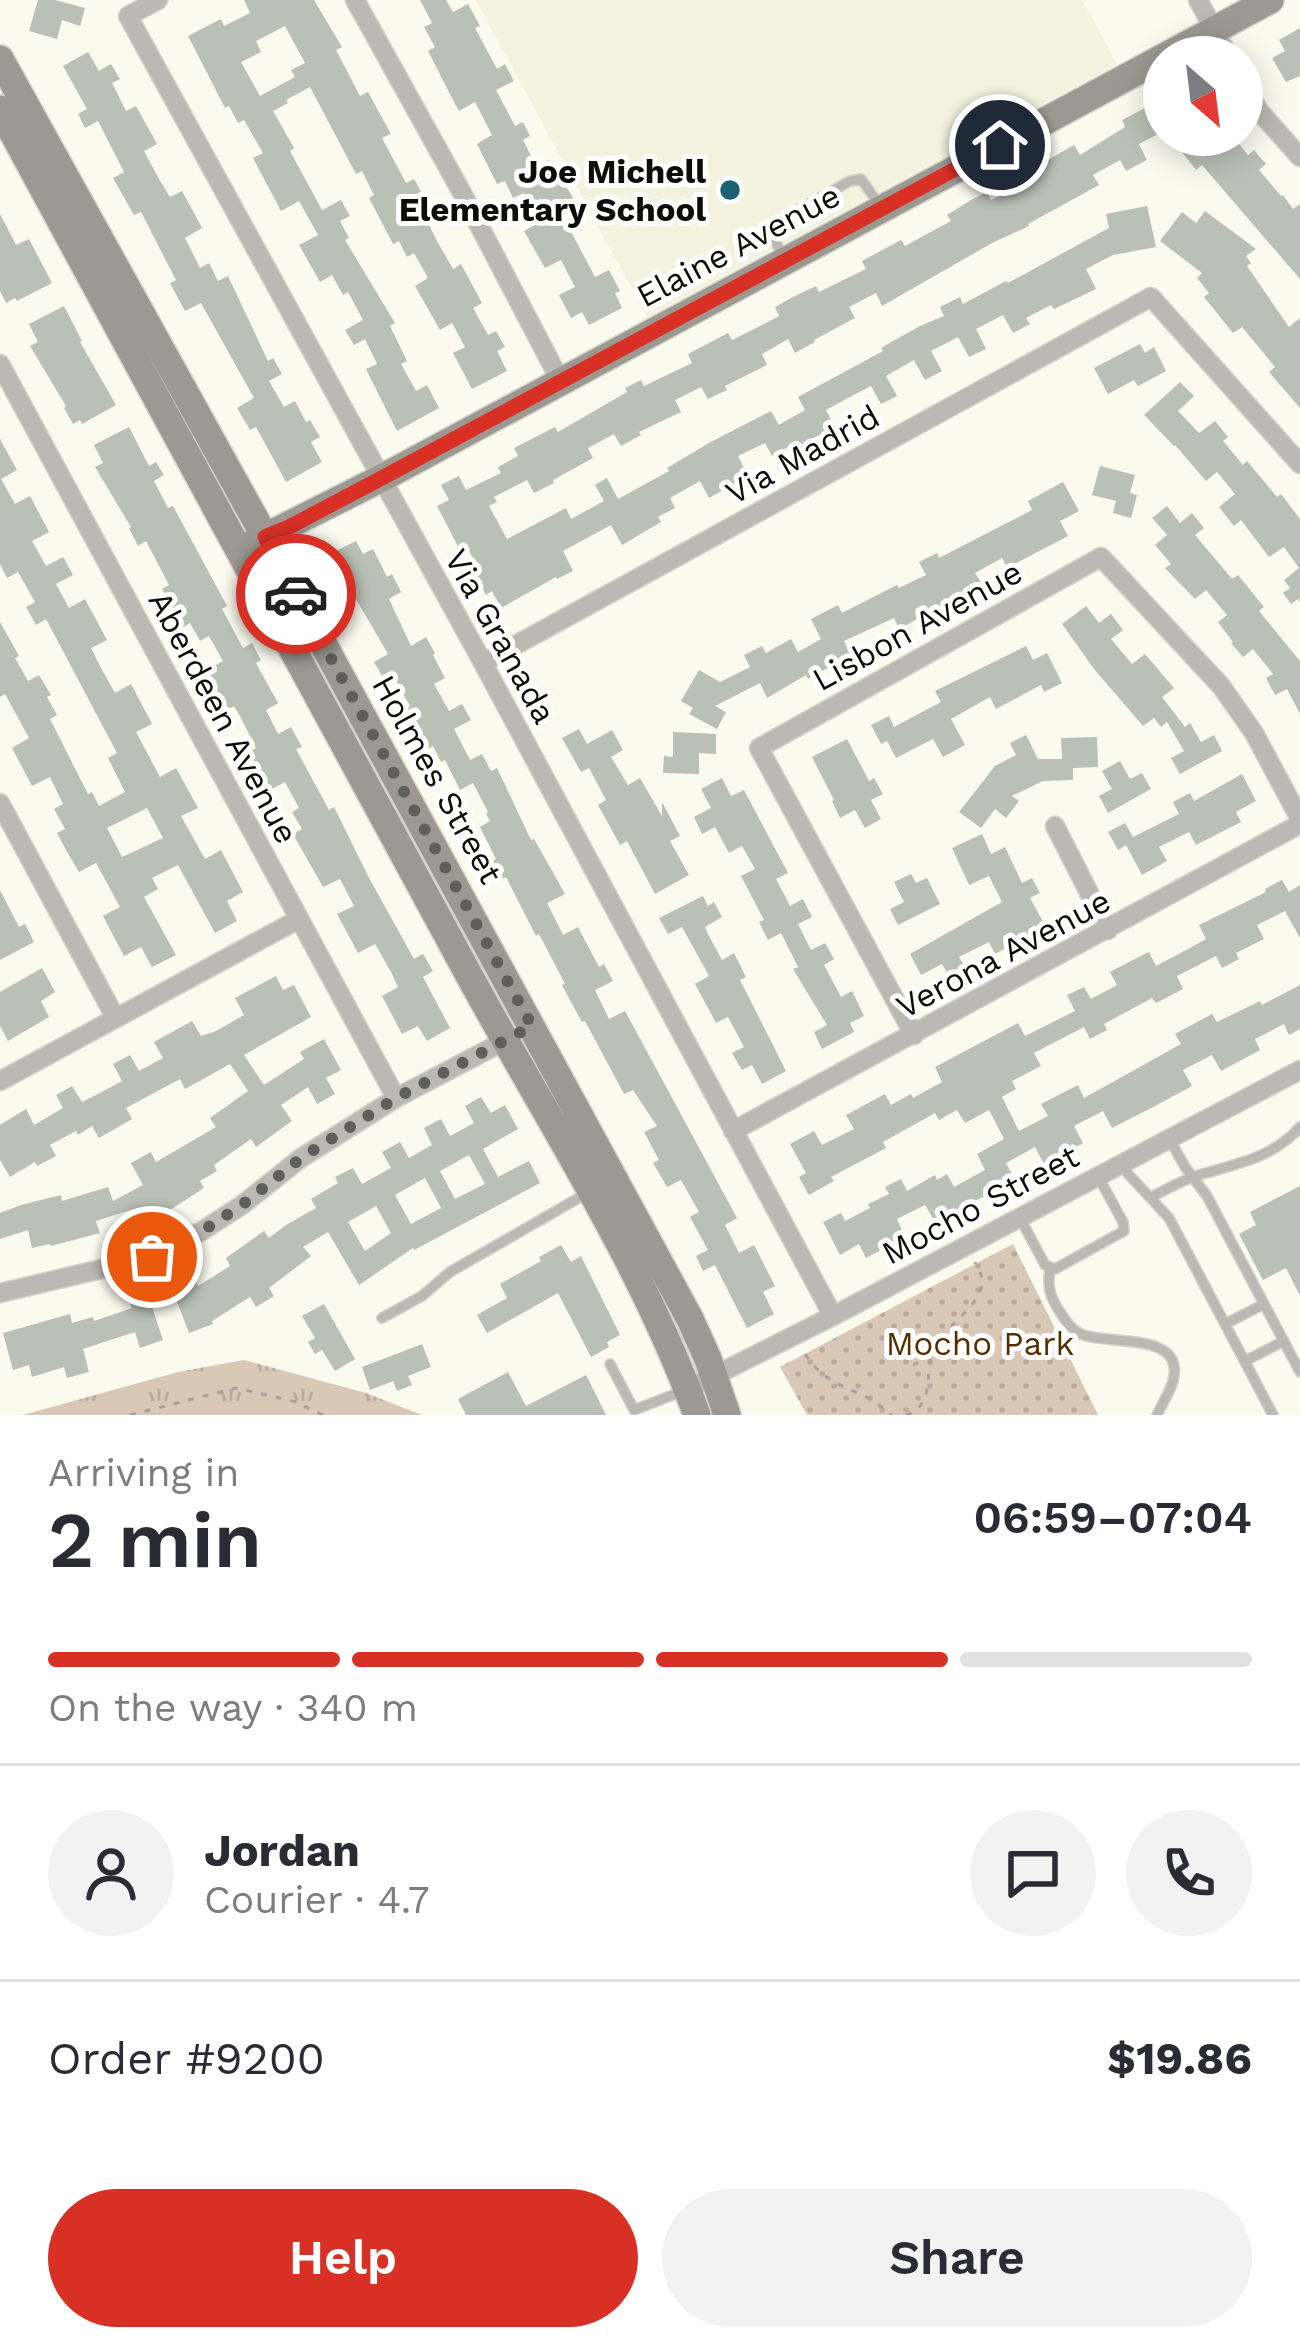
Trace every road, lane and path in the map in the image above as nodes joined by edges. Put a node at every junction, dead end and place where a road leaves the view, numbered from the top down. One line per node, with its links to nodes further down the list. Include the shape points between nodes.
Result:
1 (158, 0): 16 (street, Via Granada, via 128,16)
2 (355, 0): 14 (street)
3 (1198, 0): 5 (street)
4 (1270, 0): 5 (main road, Elaine Avenue)
5 (1213, 29): 6 (street); 11 (main road, Elaine Avenue)
6 (1217, 36)
7 (0, 59): 17 (main road, Holmes Street)
8 (0, 110): 18 (main road, Holmes Street)
9 (1263, 116): 10 (street)
10 (1300, 158)
11 (882, 208): 12 (main road, Elaine Avenue); 12 (lane, via 861,179 850,181 780,220 772,235)
12 (786, 260): 14 (main road, Elaine Avenue)
13 (0, 364): 23 (street, Aberdeen Avenue)
14 (561, 382): 16 (main road, Elaine Avenue)
15 (1300, 464): 19 (street, Via Madrid, via 1151,297)
16 (380, 479): 17 (main road, Elaine Avenue); 19 (street, Via Granada)
17 (265, 537): 18 (main road, Elaine Avenue); 26 (main road, Holmes Street)
18 (239, 550): 28 (main road, Holmes Street)
19 (483, 663): 33 (street, Via Granada)
20 (0, 802): 25 (street)
21 (1300, 821): 24 (street, Verona Avenue); 27 (street, Lisbon Avenue, via 1221,686 1101,557 759,748)
22 (1054, 826): 24 (street)
23 (299, 919): 25 (street); 31 (street, Aberdeen Avenue)
24 (1108, 930): 27 (street, Verona Avenue)
25 (115, 1017): 30 (street)
26 (532, 1026): 28 (street); 55 (main road, Holmes Street)
27 (914, 1035): 33 (street, Verona Avenue)
28 (504, 1042): 31 (street); 38 (main road, Holmes Street)
29 (1300, 1070): 34 (street, Mocho Street)
30 (0, 1081)
31 (396, 1098): 43 (street, via 152,1257)
32 (1300, 1127): 37 (lane, via 1242,1165)
33 (733, 1131): 45 (street, Via Granada)
34 (1169, 1138): 35 (street, Mocho Street); 37 (lane)
35 (1119, 1164): 36 (street, Mocho Street); 39 (lane)
36 (1098, 1175): 40 (street, Mocho Street); 42 (lane, via 1124,1231)
37 (1193, 1177): 39 (lane); 44 (lane)
38 (590, 1192): 46 (lane); 58 (main road, Holmes Street, via 662,1326)
39 (1151, 1196): 47 (lane)
40 (1019, 1216): 42 (lane); 45 (street, Mocho Street)
41 (975, 1262): 50 (path, via 979,1296)
42 (1050, 1269): 64 (lane, via 1047,1286 1069,1326 1170,1355 1173,1382)
43 (0, 1293)
44 (1264, 1304): 47 (lane); 48 (lane)
45 (833, 1316): 55 (street, Mocho Street)
46 (382, 1318)
47 (1226, 1324): 51 (lane)
48 (1284, 1340): 51 (lane); 54 (lane)
49 (805, 1352): 57 (path, via 818,1372)
50 (932, 1354): 53 (path); 63 (path, via 924,1402)
51 (1245, 1361): 65 (lane)
52 (610, 1364): 58 (lane, via 634,1410)
53 (913, 1365)
54 (1300, 1372)
55 (714, 1377): 58 (street, Mocho Street); 61 (main road, Holmes Street)
56 (875, 1390): 57 (path)
57 (865, 1397): 62 (path)
58 (692, 1402)
59 (130, 1415): 60 (path, via 236,1388)
60 (323, 1415)
61 (727, 1415)
62 (892, 1415)
63 (907, 1415)
64 (1156, 1415)
65 (1273, 1415)

